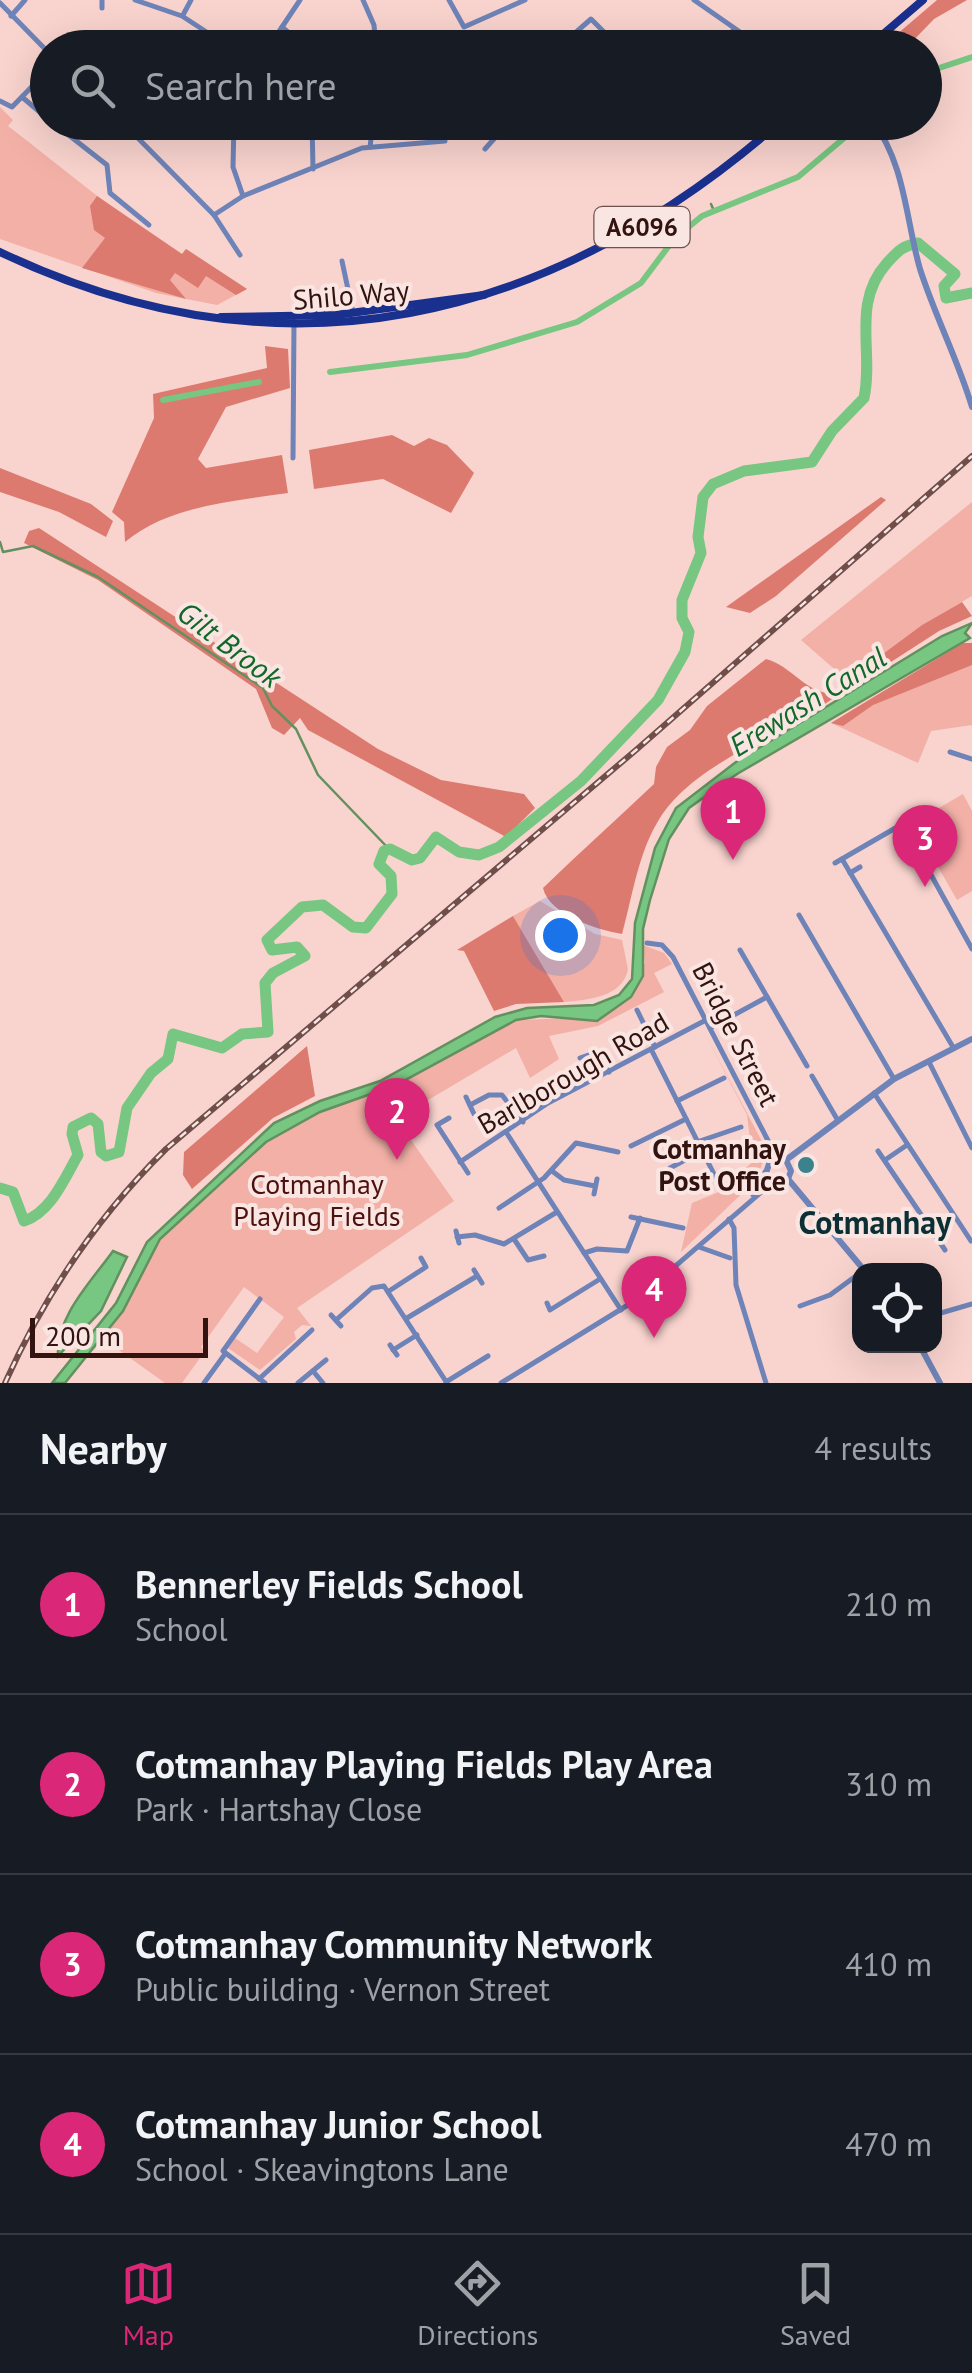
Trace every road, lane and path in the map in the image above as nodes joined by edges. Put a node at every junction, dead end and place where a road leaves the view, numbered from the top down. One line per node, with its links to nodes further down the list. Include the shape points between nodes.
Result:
1 (25, 0): 11 (street)
2 (134, 0): 12 (street)
3 (191, 0): 12 (street)
4 (300, 0): 13 (street)
5 (363, 0): 17 (street)
6 (449, 0): 7 (street, via 464,26)
7 (525, 0)
8 (694, 0): 20 (street)
9 (922, 0): 21 (main road)
10 (0, 3): 11 (street)
11 (12, 16): 22 (street)
12 (182, 16): 14 (street)
13 (282, 27): 15 (street); 16 (street)
14 (205, 30)
15 (280, 30)
16 (285, 30)
17 (374, 30)
18 (579, 30): 19 (street, via 592,19)
19 (603, 30)
20 (734, 30)
21 (888, 30)
22 (30, 34)
23 (30, 88): 24 (street)
24 (22, 96): 25 (street, via 9,109); 26 (street)
25 (0, 101)
26 (30, 103)
27 (75, 140): 42 (street, via 107,165 110,193)
28 (140, 140): 41 (street)
29 (234, 140): 39 (street, via 233,168)
30 (312, 140): 38 (street)
31 (371, 140): 36 (street)
32 (493, 140): 37 (street)
33 (758, 140): 48 (main road, Shilo Way / A6096, via 642,227 574,262 484,295)
34 (881, 140): 51 (street, via 898,174 916,254)
35 (445, 141): 36 (street)
36 (370, 147): 38 (street)
37 (485, 149)
38 (313, 169): 39 (street)
39 (243, 196): 41 (street)
40 (147, 212): 42 (street)
41 (214, 215): 45 (street)
42 (142, 219): 43 (street)
43 (149, 225)
44 (0, 252): 49 (main road, Shilo Way / A6096, via 123,298)
45 (240, 255)
46 (342, 260): 48 (street)
47 (284, 316): 48 (main road, Shilo Way / A6096); 49 (main road, Shilo Way / A6096); 50 (street)
48 (350, 317): 50 (main road, Shilo Way / A6096)
49 (219, 318): 50 (main road, Shilo Way / A6096)
50 (294, 323): 52 (street)
51 (972, 407)
52 (294, 458)
53 (950, 752): 54 (street)
54 (972, 758)
55 (912, 818): 56 (street)
56 (903, 824): 58 (street, via 838,862); 61 (street)
57 (860, 867): 58 (street)
58 (850, 873): 68 (street)
59 (799, 915): 76 (street)
60 (647, 942): 65 (street, Bridge Street, via 668,951)
61 (972, 949)
62 (740, 950): 63 (street)
63 (767, 996): 66 (street); 72 (street)
64 (637, 1010): 69 (street)
65 (706, 1020): 66 (street, Bridge Street); 69 (street, Barlborough Road)
66 (710, 1028): 95 (street, Bridge Street)
67 (972, 1040): 68 (street)
68 (953, 1046): 71 (street)
69 (653, 1049): 73 (street, Barlborough Road); 79 (street)
70 (580, 1058): 73 (street, via 597,1052)
71 (928, 1059): 76 (street); 91 (street)
72 (807, 1066)
73 (609, 1072): 85 (street, Barlborough Road)
74 (812, 1076): 84 (street)
75 (724, 1078): 79 (street)
76 (894, 1080): 77 (street)
77 (874, 1093): 84 (street); 90 (street)
78 (466, 1097): 80 (street)
79 (677, 1102): 83 (street)
80 (470, 1105): 81 (street); 85 (street, via 502,1095)
81 (474, 1114)
82 (449, 1118): 98 (street, via 437,1125)
83 (686, 1119): 88 (street); 89 (street)
84 (837, 1119): 96 (street)
85 (522, 1122): 87 (street, Barlborough Road)
86 (741, 1128): 88 (street)
87 (506, 1132): 98 (street, Barlborough Road); 104 (street)
88 (697, 1142): 92 (street)
89 (634, 1143)
90 (907, 1145): 97 (street); 117 (street)
91 (972, 1148)
92 (702, 1151): 102 (street, via 673,1166); 107 (street)
93 (878, 1151): 97 (street)
94 (618, 1152): 100 (street, via 576,1143)
95 (776, 1158): 96 (street); 99 (street)
96 (786, 1160): 103 (street)
97 (885, 1160): 119 (street)
98 (460, 1162): 101 (street)
99 (766, 1169): 105 (street); 108 (street)
100 (551, 1170): 104 (street); 106 (street)
101 (468, 1173)
102 (682, 1174)
103 (788, 1180): 105 (street); 124 (street)
104 (538, 1182): 109 (street); 110 (street)
105 (772, 1182): 108 (street)
106 (595, 1186)
107 (722, 1190)
108 (753, 1196): 113 (street)
109 (499, 1208)
110 (557, 1212): 116 (street); 120 (street)
111 (631, 1216): 112 (street)
112 (640, 1218): 114 (street); 120 (street, via 627,1251)
113 (730, 1219): 118 (street); 123 (street)
114 (683, 1228)
115 (457, 1237): 116 (street, via 498,1245)
116 (514, 1240): 121 (street, via 528,1260)
117 (970, 1241)
118 (698, 1247): 123 (street); 133 (street)
119 (946, 1250)
120 (584, 1254): 125 (street)
121 (544, 1256)
122 (421, 1258): 128 (street, via 426,1267)
123 (732, 1261): 152 (street)
124 (855, 1263)
125 (600, 1278): 130 (street, via 550,1310); 133 (street)
126 (852, 1279): 131 (street, via 830,1296)
127 (482, 1283): 135 (street, via 476,1273)
128 (388, 1291): 135 (street); 136 (street, via 380,1285)
129 (260, 1299): 140 (street)
130 (547, 1303)
131 (804, 1303)
132 (972, 1304): 134 (street)
133 (621, 1310): 151 (street)
134 (942, 1312)
135 (406, 1318): 138 (street)
136 (336, 1320)
137 (312, 1330): 145 (street)
138 (416, 1335): 139 (street); 146 (street)
139 (393, 1350)
140 (224, 1353): 145 (street); 148 (street)
141 (924, 1353): 147 (street)
142 (488, 1356): 146 (street)
143 (326, 1360): 144 (street)
144 (313, 1370): 149 (street); 150 (street)
145 (262, 1381)
146 (447, 1382)
147 (938, 1382)
148 (204, 1383)
149 (298, 1383)
150 (324, 1383)
151 (501, 1383)
152 (766, 1383)

